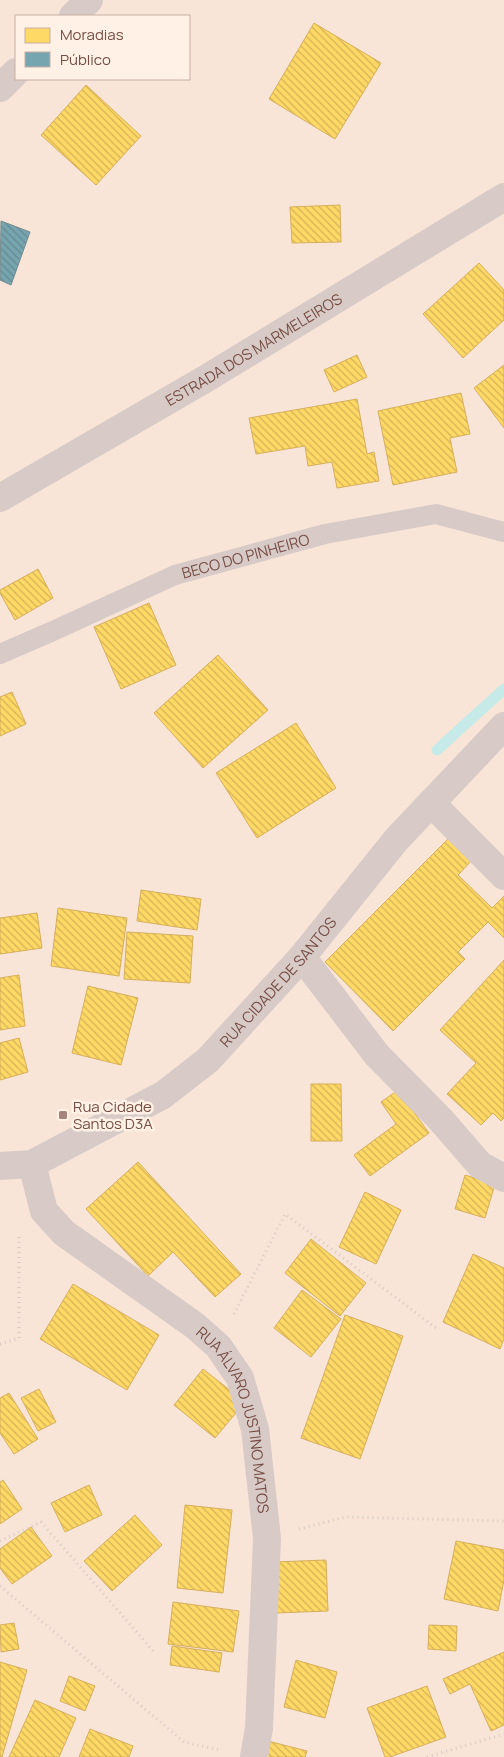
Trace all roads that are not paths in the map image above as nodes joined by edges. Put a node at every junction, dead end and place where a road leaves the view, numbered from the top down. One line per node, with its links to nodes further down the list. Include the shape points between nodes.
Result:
1 (90, 0): 2 (street)
2 (74, 15)
3 (15, 73): 4 (street)
4 (0, 88)
5 (504, 197): 6 (street, ESTRADA DOS MARMELEIROS, via 207,378)
6 (0, 498)
7 (504, 532): 8 (lane, BECO DO PINHEIRO, via 436,514 325,534 175,575)
8 (0, 654)
9 (504, 726): 10 (street, RUA CIDADE DE SANTOS)
10 (431, 803): 11 (street); 12 (street, RUA CIDADE DE SANTOS, via 396,840)
11 (504, 876)
12 (302, 957): 13 (street, RUA CIDADE DE SANTOS, via 208,1060 186,1078 163,1095); 15 (street, via 377,1055 480,1165)
13 (32, 1164): 14 (street, RUA CIDADE DE SANTOS); 16 (street, RUA ÁLVARO JUSTINO MATOS, via 44,1211 51,1220 194,1325 218,1346 240,1378 255,1429 267,1538 259,1728)
14 (0, 1166)
15 (504, 1178)
16 (254, 1757)

